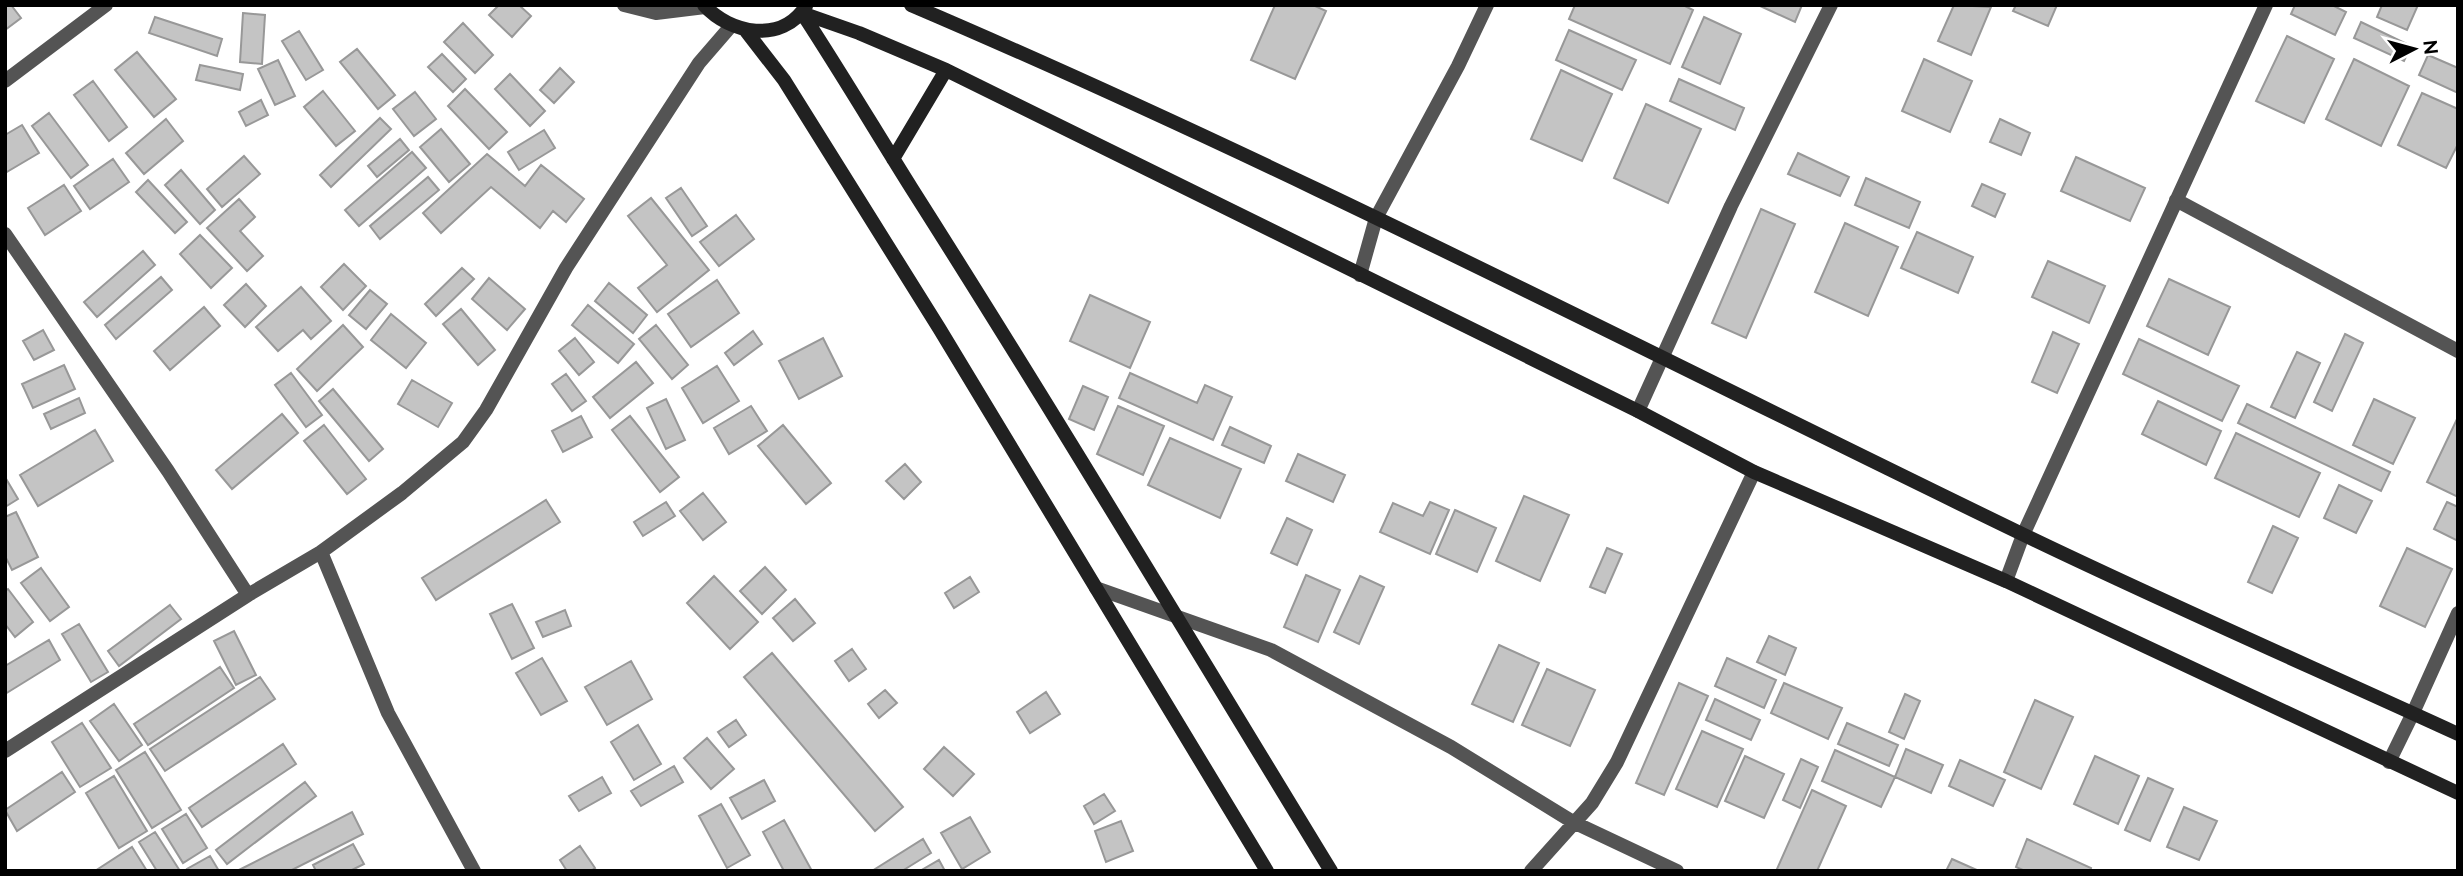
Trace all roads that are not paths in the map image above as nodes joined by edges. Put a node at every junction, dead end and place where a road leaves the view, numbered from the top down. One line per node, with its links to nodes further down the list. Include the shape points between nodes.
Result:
1 (106, 5): 12 (street)
2 (624, 5): 7 (street, via 656,13)
3 (911, 5): 15 (main road, via 1106,90)
4 (1487, 5): 15 (street)
5 (1830, 5): 19 (street)
6 (2266, 5): 14 (street)
7 (704, 6): 9 (main road)
8 (804, 9): 10 (main road, via 777,28); 11 (main road); 13 (main road)
9 (731, 26): 10 (main road); 23 (street, via 699,63 566,268 463,442)
10 (746, 30): 25 (main road, via 784,80)
11 (946, 71): 13 (main road); 17 (main road)
12 (5, 81)
13 (893, 159): 28 (main road)
14 (2176, 200): 18 (street); 22 (street)
15 (1376, 218): 17 (street); 19 (main road)
16 (5, 234): 26 (street)
17 (1360, 275): 20 (main road)
18 (2458, 351)
19 (1662, 356): 20 (street); 22 (main road)
20 (1638, 411): 21 (main road)
21 (1754, 472): 24 (main road); 34 (street, via 1617,762 1592,803)
22 (2023, 535): 24 (street); 29 (main road)
23 (321, 552): 26 (street); 35 (street, via 387,713)
24 (2006, 581): 32 (main road)
25 (1096, 587): 28 (street); 36 (main road)
26 (248, 595): 31 (street)
27 (2458, 612): 29 (street)
28 (1175, 615): 34 (street, via 1271,650 1451,747); 37 (main road)
29 (2413, 713): 30 (main road); 32 (street)
30 (2458, 734)
31 (5, 751)
32 (2389, 762): 33 (main road)
33 (2458, 793)
34 (1573, 822): 38 (street); 39 (street)
35 (474, 871)
36 (1267, 871)
37 (1331, 871)
38 (1531, 871)
39 (1677, 871)

